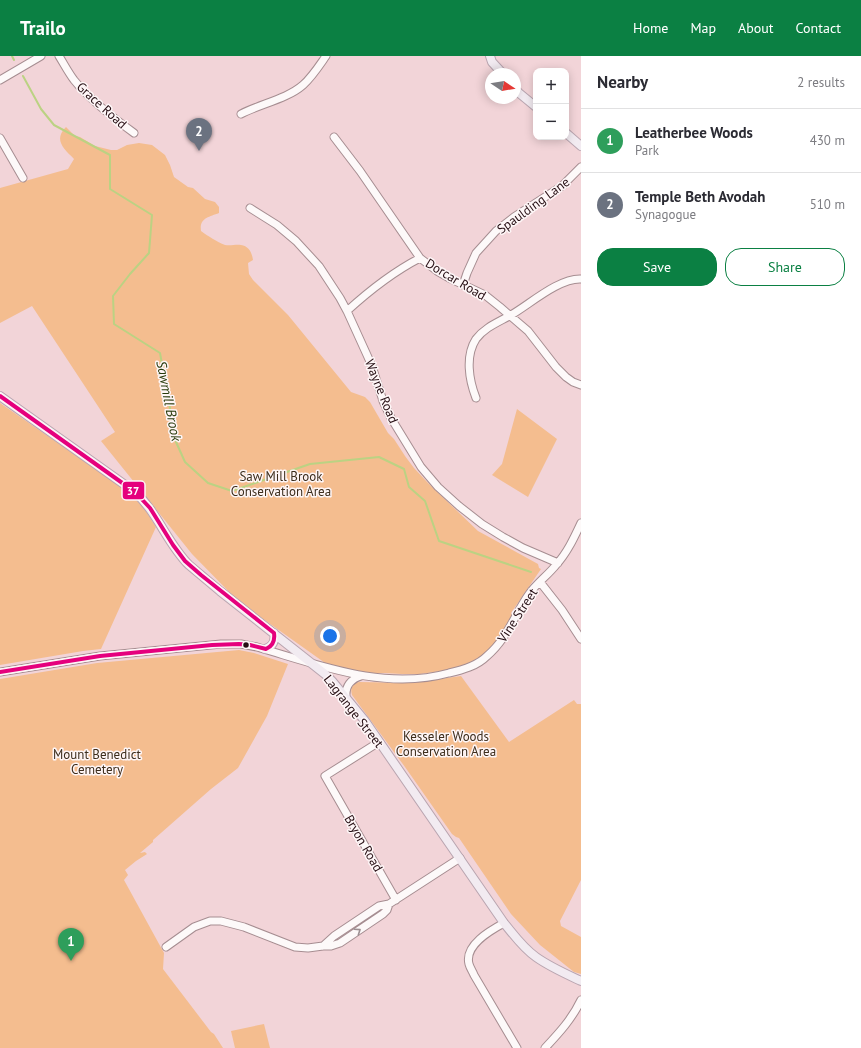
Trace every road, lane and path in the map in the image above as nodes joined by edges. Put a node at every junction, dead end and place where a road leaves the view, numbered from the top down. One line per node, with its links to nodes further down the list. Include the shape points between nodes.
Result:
1 (41, 56): 6 (street)
2 (59, 56): 10 (street, Grace Road, via 73,79 88,95)
3 (326, 56): 9 (street, via 310,79 294,92)
4 (490, 56): 5 (main road)
5 (498, 68)
6 (0, 80)
7 (521, 96): 8 (main road)
8 (533, 106)
9 (241, 114)
10 (134, 133)
11 (569, 136): 14 (main road)
12 (334, 137): 18 (street, Dorcar Road)
13 (0, 138): 16 (street)
14 (581, 146)
15 (581, 167): 20 (street, Spaulding Lane, via 562,186 496,231 476,253)
16 (23, 178)
17 (250, 208): 21 (street, Wayne Road, via 296,241 319,266)
18 (420, 258): 20 (street, Dorcar Road); 21 (street, via 384,280)
19 (581, 280): 22 (street, via 575,279 562,284)
20 (463, 285): 22 (street, Dorcar Road, via 484,295)
21 (348, 311): 27 (street, Wayne Road, via 372,366 390,418 422,468 438,487 482,524 523,548)
22 (510, 315): 23 (street, Dorcar Road, via 528,331 566,377); 25 (street, via 491,325 477,338 472,348 470,372)
23 (581, 385)
24 (0, 396): 29 (main road, Lagrange Street, via 135,492 150,508 185,561)
25 (476, 398)
26 (581, 523): 27 (street, Vine Street)
27 (558, 563): 28 (street, Vine Street)
28 (540, 582): 30 (street); 34 (street, Vine Street, via 502,640 478,663 442,675 417,678 380,679)
29 (274, 633): 31 (main road, via 273,643); 32 (main road, Lagrange Street)
30 (581, 639)
31 (265, 649): 32 (street, Vine Street); 33 (street, Vine Street, via 246,644 221,644 100,656)
32 (312, 663): 34 (street, Vine Street); 35 (main road, Lagrange Street, via 332,680)
33 (0, 672)
34 (361, 676): 35 (street, via 350,682 346,689)
35 (346, 697): 36 (main road, Lagrange Street)
36 (379, 742): 37 (main road, Lagrange Street); 38 (street, Bryon Road, via 325,776)
37 (460, 858): 38 (street); 39 (main road, Lagrange Street)
38 (396, 900): 40 (street, via 389,904 383,914 334,945 295,947 244,927 210,921 194,927)
39 (504, 923): 41 (main road, Lagrange Street, via 536,957); 43 (street, via 474,945 470,950 468,963)
40 (166, 947)
41 (581, 981)
42 (581, 1000): 44 (street, via 566,1025)
43 (517, 1048)
44 (545, 1048)

